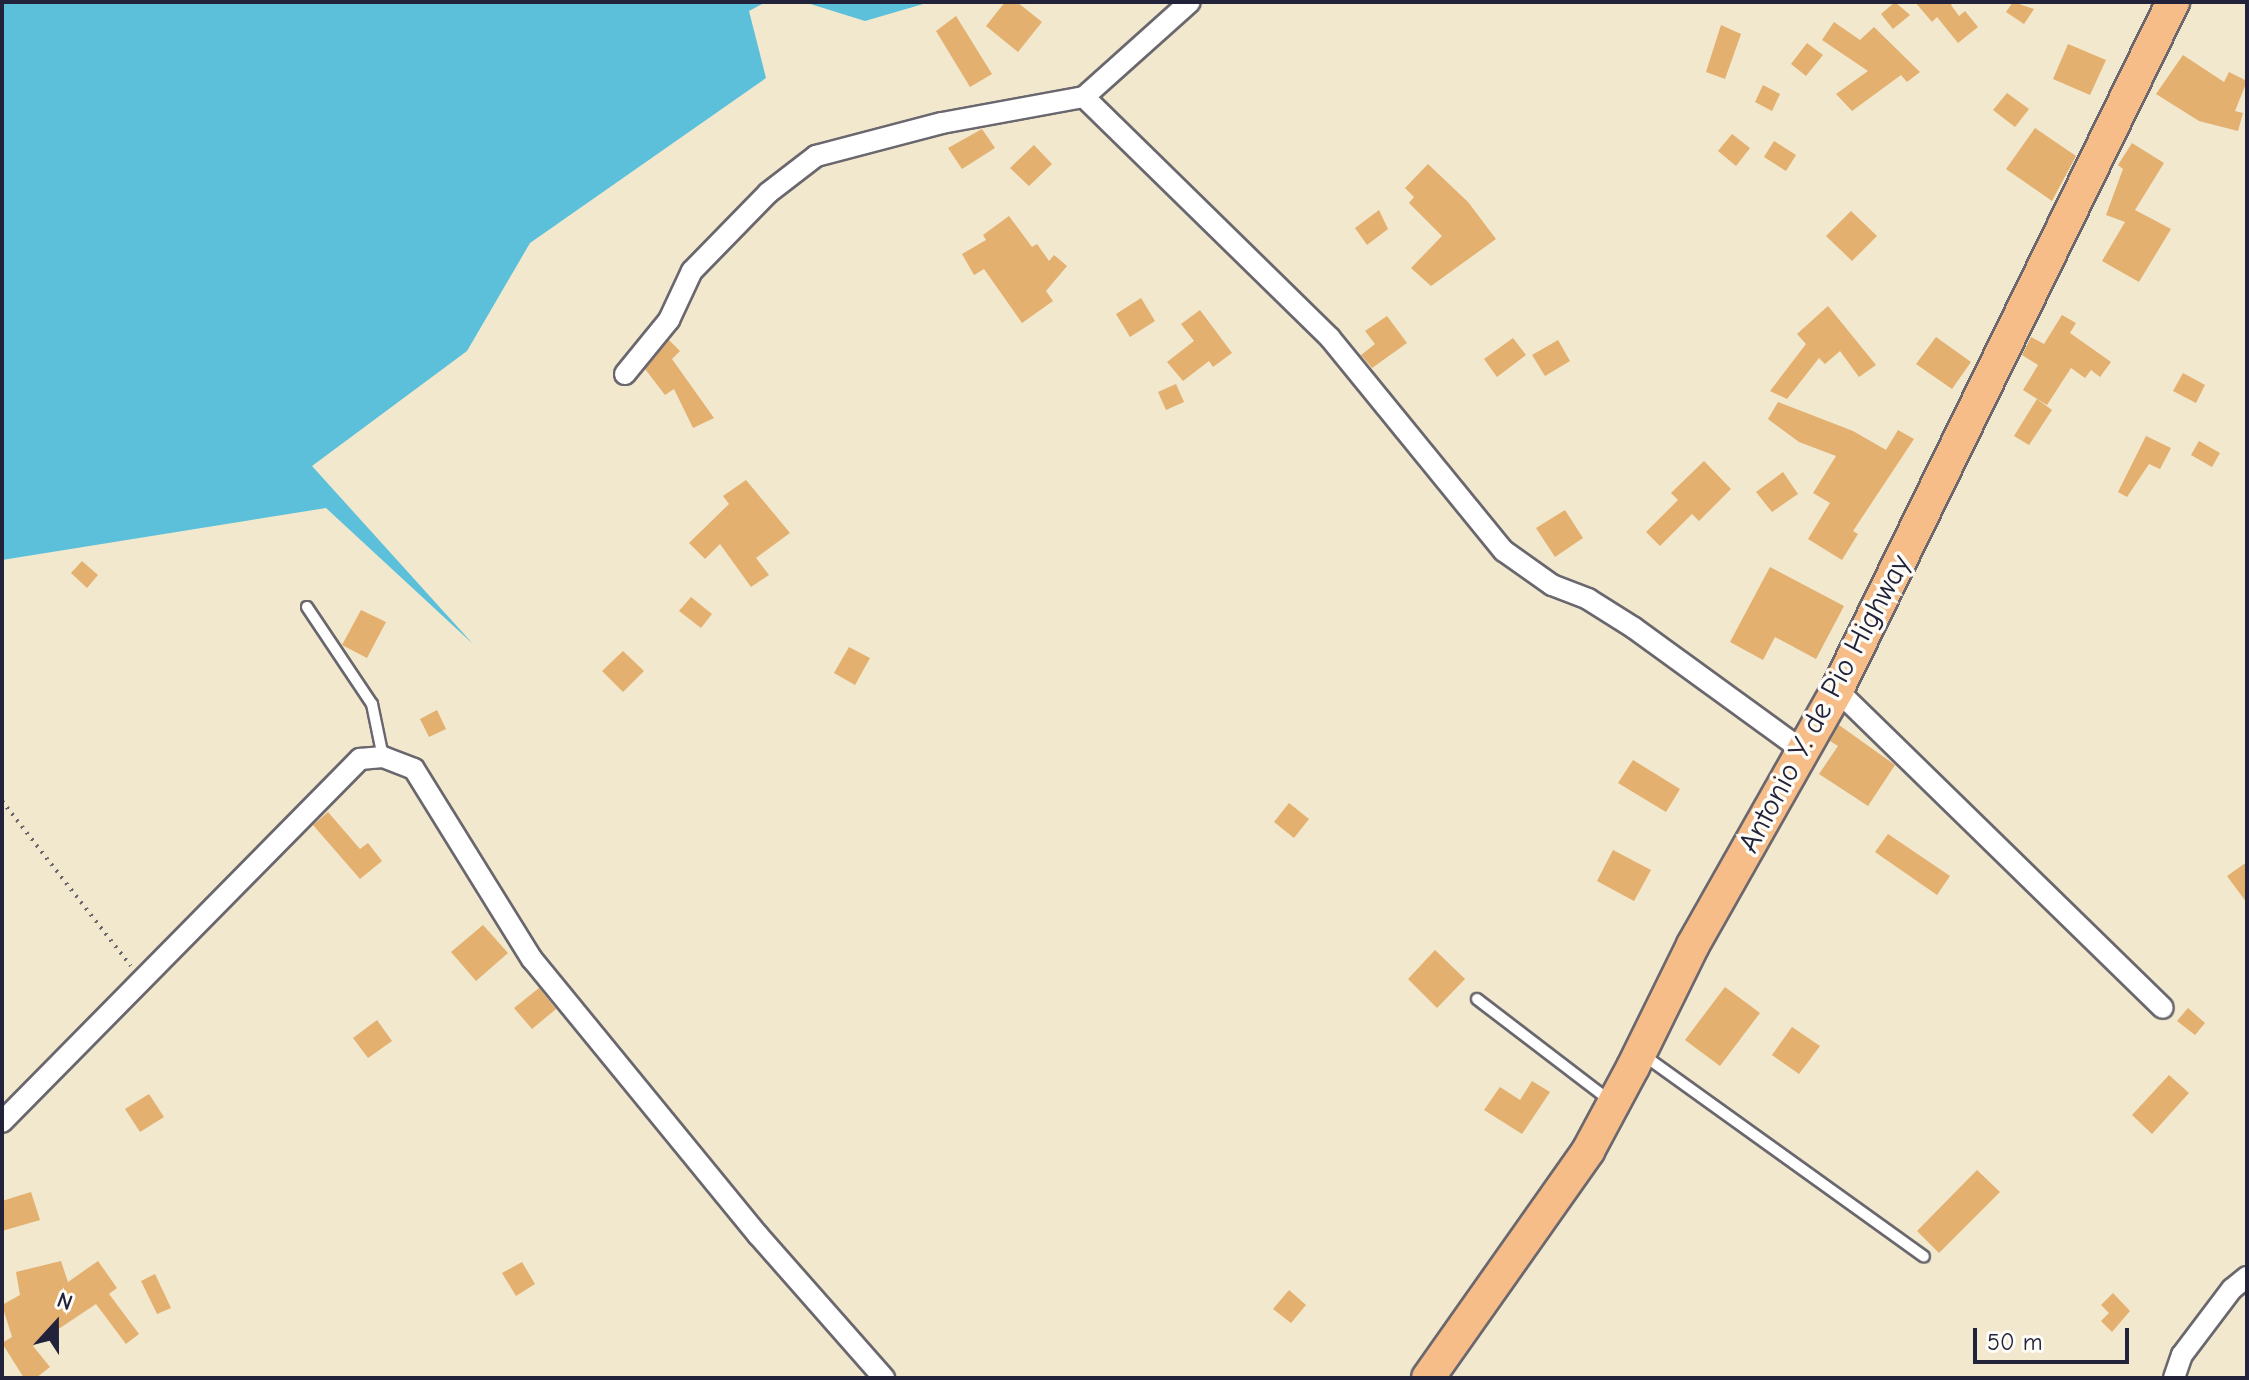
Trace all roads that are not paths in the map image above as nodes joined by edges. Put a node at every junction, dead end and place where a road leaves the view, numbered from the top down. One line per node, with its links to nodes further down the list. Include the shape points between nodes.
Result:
1 (1190, 2): 3 (street)
2 (2173, 2): 6 (highway, Antonio Y. de Pio Highway)
3 (1084, 97): 4 (street, via 942,123 816,156 768,193 692,271 669,320); 7 (street, via 1330,338 1504,551 1552,585 1588,599 1634,628)
4 (625, 374)
5 (307, 607): 8 (lane, via 372,704)
6 (1837, 690): 7 (highway, Antonio Y. de Pio Highway); 10 (street)
7 (1802, 750): 11 (highway, Antonio Y. de Pio Highway, via 1693,945)
8 (383, 757): 13 (street, via 360,759); 17 (street, via 414,769 532,959 758,1235)
9 (1477, 999): 12 (lane)
10 (2163, 1008)
11 (1640, 1053): 12 (highway, Antonio Y. de Pio Highway); 14 (lane)
12 (1614, 1103): 16 (highway, Antonio Y. de Pio Highway, via 1588,1151)
13 (2, 1122)
14 (1924, 1257)
15 (2247, 1277): 18 (street, via 2182,1355)
16 (1438, 1375)
17 (884, 1378)
18 (2174, 1378)

